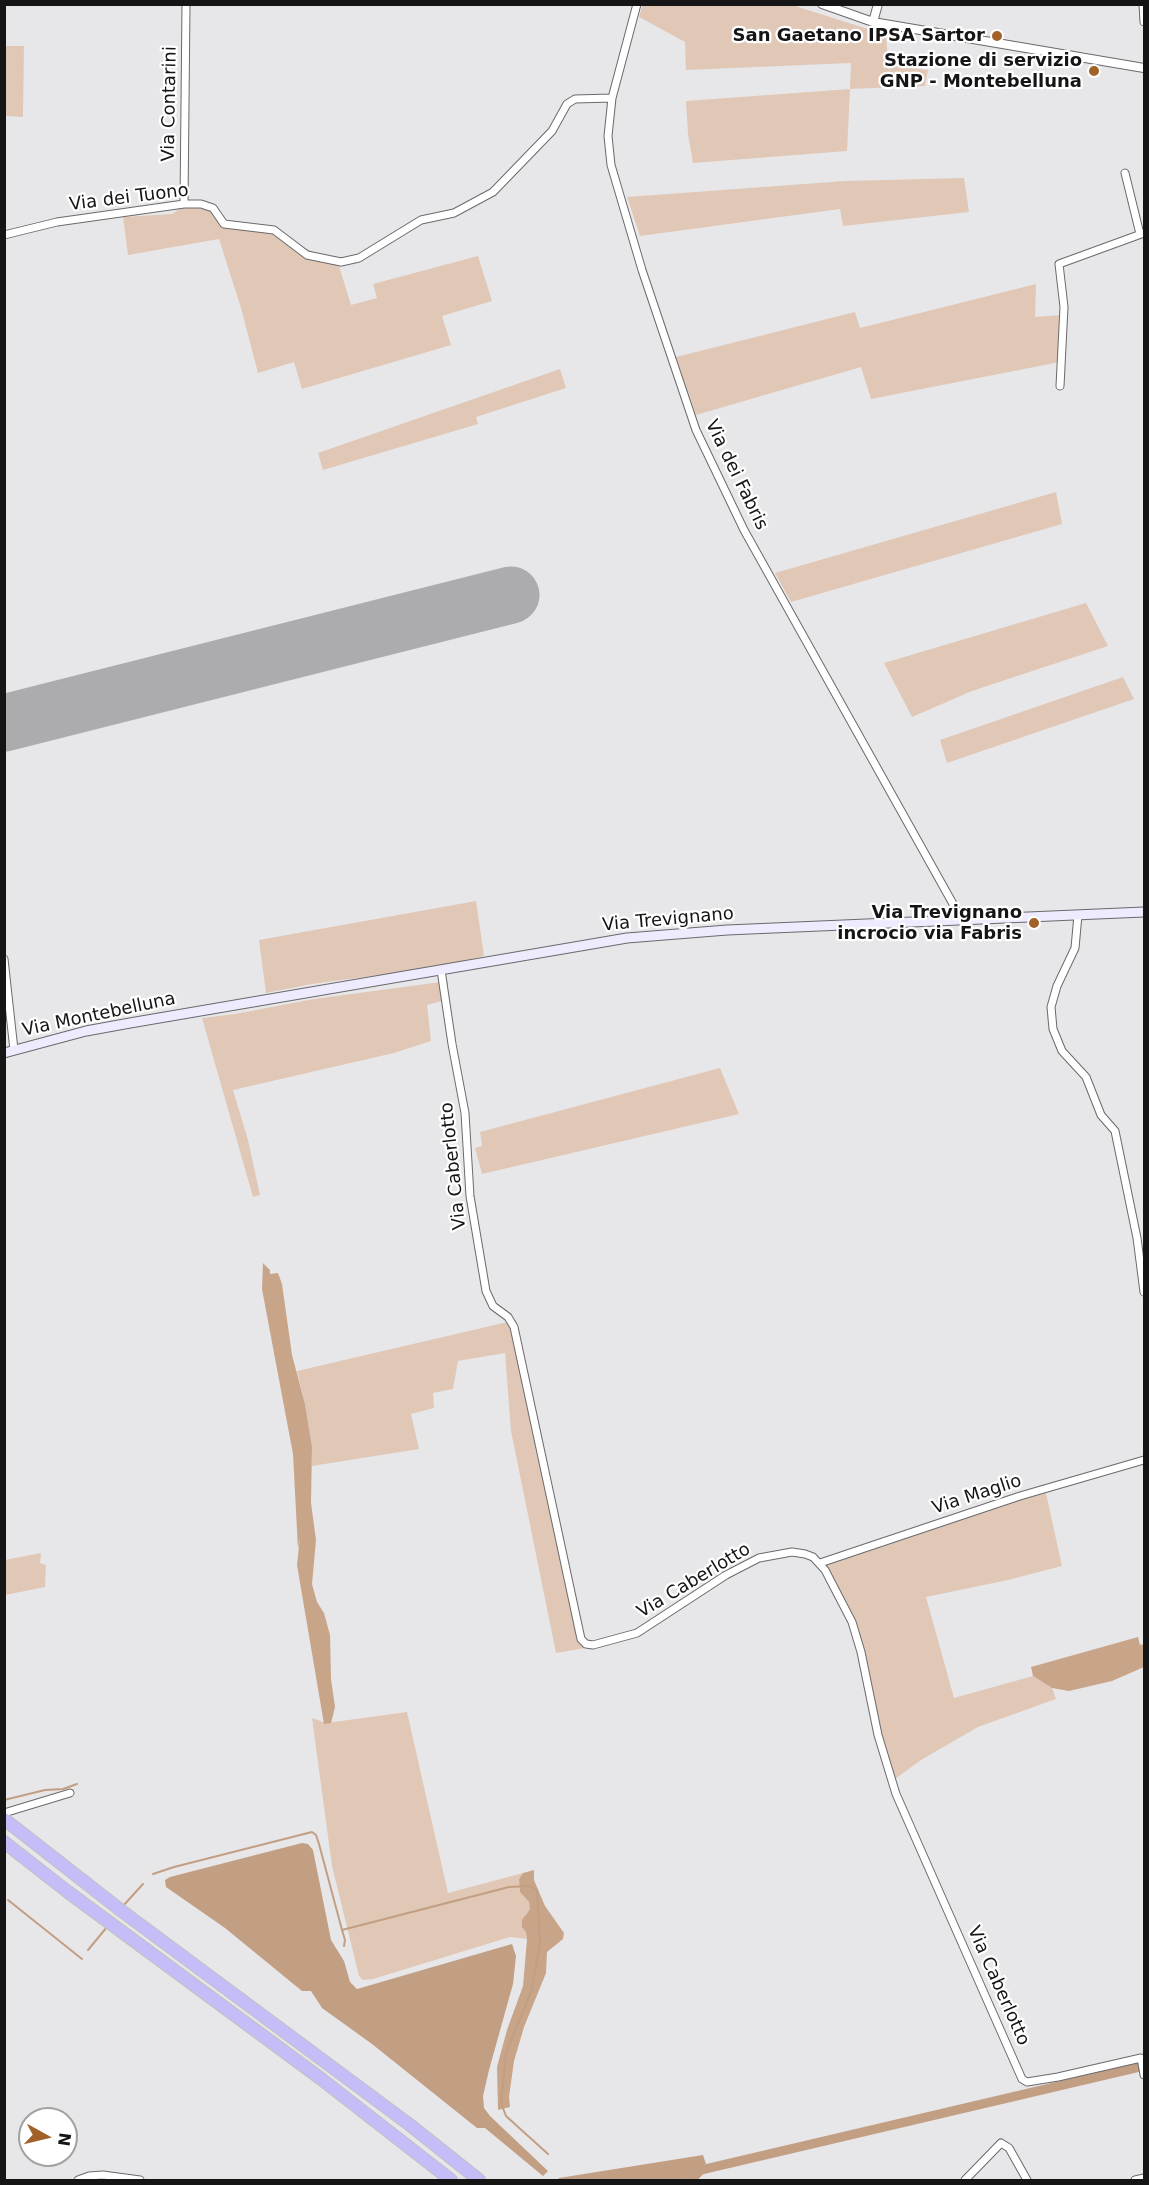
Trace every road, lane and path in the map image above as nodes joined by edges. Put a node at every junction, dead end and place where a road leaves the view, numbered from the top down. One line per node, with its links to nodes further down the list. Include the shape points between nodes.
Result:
1 (186, 4): 11 (street, Via Contarini)
2 (636, 4): 9 (street, Via dei Fabris)
3 (822, 4): 6 (street)
4 (878, 4): 6 (street)
5 (1143, 4): 7 (street)
6 (873, 22): 8 (street)
7 (1144, 22)
8 (1144, 68)
9 (612, 98): 11 (street, Via dei Tuono, via 576,99 567,104 552,131 493,192 454,213 421,220 359,258 341,262 307,255 274,230 224,224 213,208); 17 (street, Via dei Fabris, via 608,136 611,165 696,430 744,530)
10 (1125, 173): 12 (street)
11 (184, 204): 13 (street, Via dei Tuono, via 57,222)
12 (1142, 233): 14 (street, via 1059,264 1064,307)
13 (4, 235)
14 (1060, 386)
15 (1144, 912): 16 (main road, Via Trevignano)
16 (1077, 915): 17 (main road, Via Trevignano); 23 (street, via 1075,948 1051,1007 1053,1029 1062,1052 1086,1077 1101,1115 1115,1131)
17 (962, 920): 19 (main road, Via Trevignano, via 674,933)
18 (4, 959): 21 (street)
19 (441, 969): 20 (main road, Via Trevignano); 25 (street, Via Caberlotto, via 465,1113 470,1196 486,1291 493,1306 514,1327 581,1638 593,1645 637,1633 759,1558 792,1552 806,1554)
20 (200, 1012): 21 (main road, Via Montebelluna, via 86,1031)
21 (14, 1050): 22 (main road, Via Montebelluna)
22 (4, 1053)
23 (1144, 1292)
24 (1144, 1460): 25 (street, Via Maglio, via 1020,1496)
25 (820, 1563): 30 (street, Via Caberlotto, via 852,1622 896,1794 1022,2079 1027,2082 1141,2059)
26 (70, 1792): 27 (street)
27 (4, 1812)
28 (4, 1819): 35 (highway)
29 (4, 1842): 34 (highway, via 339,2092)
30 (1144, 2073)
31 (1144, 2178): 38 (street)
32 (78, 2181): 33 (street, via 103,2175)
33 (140, 2181)
34 (451, 2181)
35 (479, 2181)
36 (965, 2181): 37 (street, via 1001,2143 1009,2148)
37 (1027, 2181)
38 (1135, 2181)

